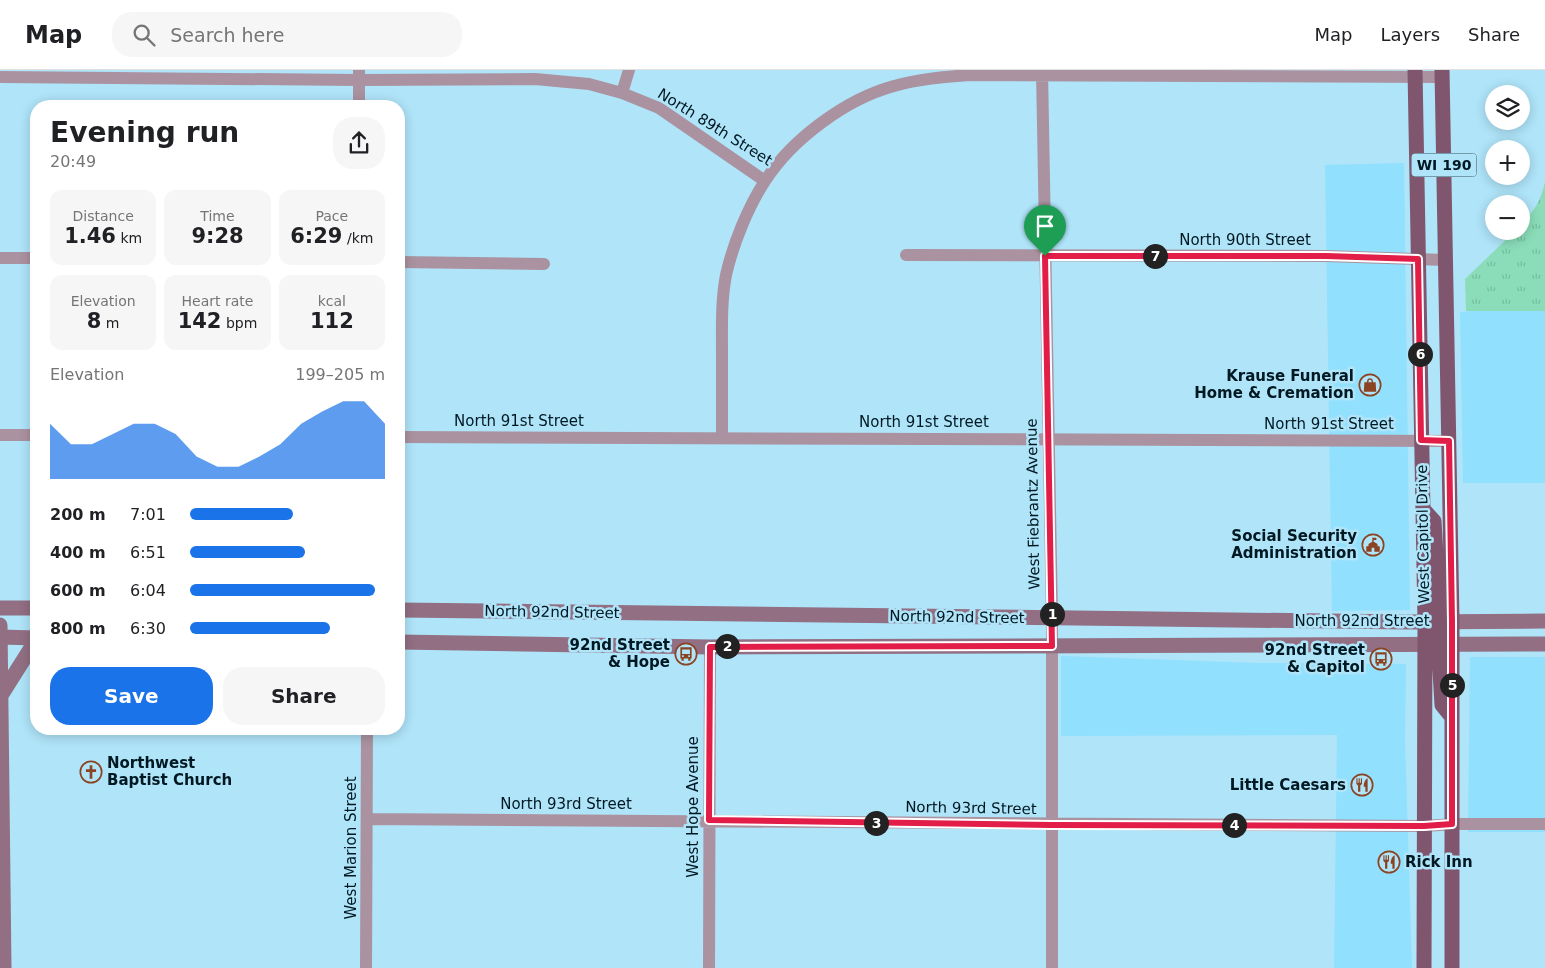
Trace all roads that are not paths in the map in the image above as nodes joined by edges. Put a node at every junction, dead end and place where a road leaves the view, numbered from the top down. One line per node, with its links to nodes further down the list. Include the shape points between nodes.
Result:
1 (629, 70): 7 (street)
2 (1042, 72): 3 (street, North 89th Street); 9 (street, North 89th Street, via 936,77 893,86 856,101 821,123 793,148); 11 (street, West Fiebrantz Avenue)
3 (1415, 73): 4 (street, North 89th Street); 14 (main road, West Capitol Drive / WI 190)
4 (1442, 74): 15 (main road, West Capitol Drive / WI 190)
5 (359, 75): 6 (street, North 89th Street); 7 (street, North 89th Street, via 535,79 589,84); 8 (street)
6 (0, 77)
7 (622, 93): 9 (street, North 89th Street, via 659,108)
8 (359, 100)
9 (765, 181): 21 (street, via 741,229 726,275 722,317)
10 (906, 255): 11 (street, North 90th Street)
11 (1045, 256): 14 (street, North 90th Street); 22 (street, West Fiebrantz Avenue)
12 (0, 258): 13 (street)
13 (30, 258)
14 (1418, 259): 15 (street, North 90th Street); 23 (main road, West Capitol Drive / WI 190)
15 (1446, 260): 24 (main road, West Capitol Drive / WI 190)
16 (405, 262): 17 (street)
17 (544, 264)
18 (0, 435): 19 (street)
19 (30, 435)
20 (405, 438): 21 (street, North 91st Street)
21 (722, 438): 22 (street, North 91st Street)
22 (1048, 439): 23 (street, North 91st Street); 29 (street, West Fiebrantz Avenue)
23 (1421, 440): 24 (street, North 91st Street); 25 (main road, West Capitol Drive / WI 190)
24 (1449, 441): 30 (main road, West Capitol Drive / WI 190)
25 (1423, 509): 30 (main road, via 1434,521); 32 (main road, West Capitol Drive / WI 190)
26 (0, 608): 27 (main road)
27 (30, 608)
28 (405, 610): 29 (main road, North 92nd Street)
29 (1052, 618): 32 (main road, North 92nd Street); 38 (street, West Fiebrantz Avenue)
30 (1446, 621): 31 (main road, North 92nd Street); 32 (main road, North 92nd Street); 37 (main road, West Capitol Drive / WI 190)
31 (1545, 621)
32 (1425, 622): 37 (main road, via 1438,638)
33 (0, 633): 34 (main road); 41 (main road)
34 (30, 638)
35 (405, 642): 39 (main road, North 92nd Street)
36 (1545, 644): 37 (main road, North 92nd Street)
37 (1438, 645): 38 (main road, North 92nd Street); 46 (main road, West Capitol Drive / WI 190, via 1452,717); 49 (main road, West Capitol Drive / WI 190)
38 (1052, 646): 39 (main road, North 92nd Street); 48 (street, West Fiebrantz Avenue)
39 (710, 647): 45 (street, West Hope Avenue)
40 (30, 649): 41 (main road)
41 (2, 694): 42 (main road)
42 (0, 729): 50 (main road)
43 (367, 735): 44 (street, West Marion Street)
44 (367, 819): 45 (street, North 93rd Street); 51 (street, West Marion Street)
45 (709, 820): 48 (street, North 93rd Street); 52 (street, West Hope Avenue)
46 (1452, 824): 47 (street, North 93rd Street); 49 (street, North 93rd Street); 55 (main road, West Capitol Drive / WI 190)
47 (1545, 824)
48 (1052, 825): 49 (street, North 93rd Street); 53 (street, West Fiebrantz Avenue)
49 (1424, 826): 54 (main road, West Capitol Drive / WI 190)
50 (4, 968)
51 (366, 968)
52 (709, 968)
53 (1052, 968)
54 (1424, 968)
55 (1452, 968)

